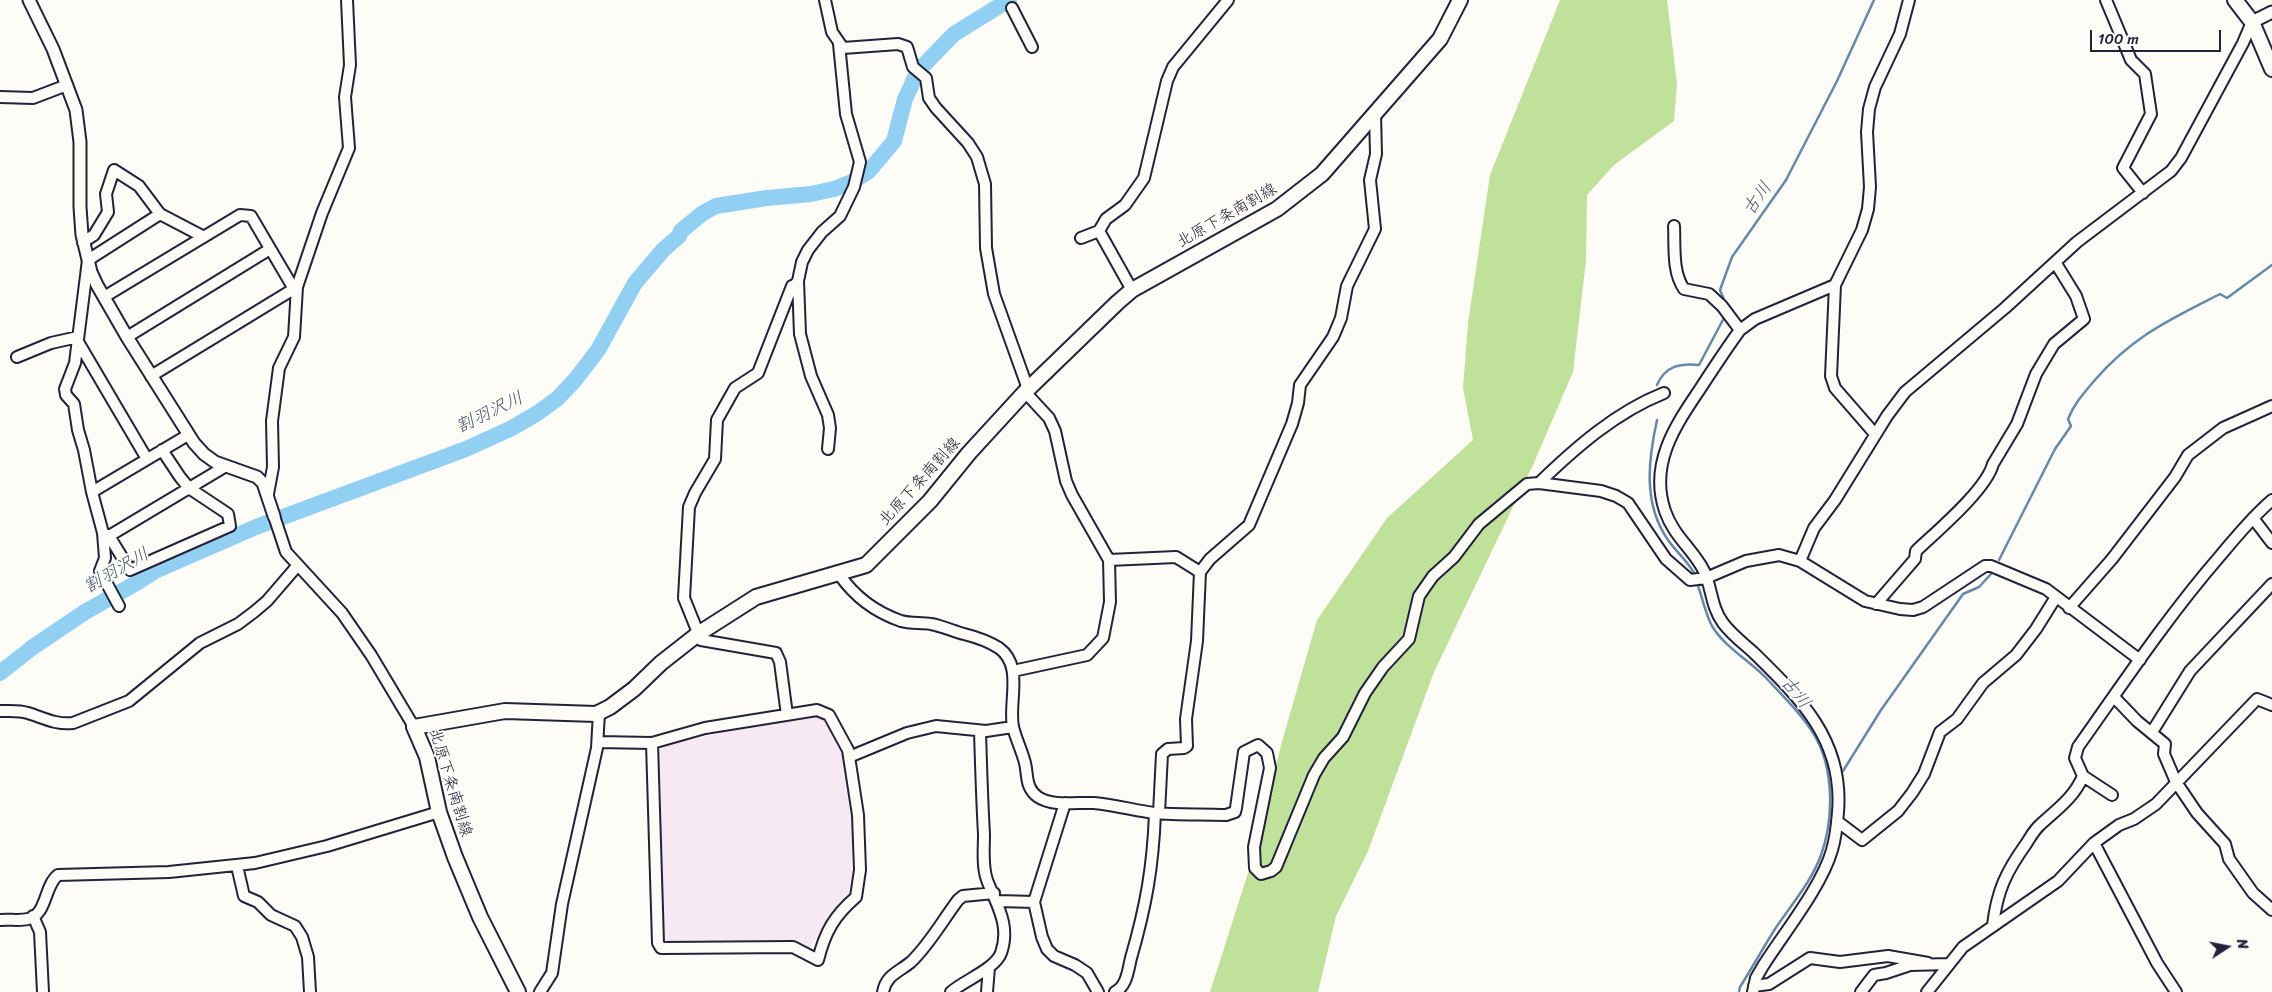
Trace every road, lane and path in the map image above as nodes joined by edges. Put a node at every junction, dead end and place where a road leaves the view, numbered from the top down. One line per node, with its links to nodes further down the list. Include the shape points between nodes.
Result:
1 (30, 0): 15 (street)
2 (347, 0): 30 (street, via 350,65 345,97 349,148 322,213)
3 (825, 0): 12 (street, via 832,32)
4 (1228, 0): 21 (street, via 1173,67 1144,178 1124,205 1106,218)
5 (1460, 0): 17 (main road, 北原下条南割線, via 1440,39)
6 (1908, 0): 29 (street, via 1900,34 1875,86 1869,109 1868,209 1862,230)
7 (2106, 0): 18 (street, via 2131,60 2145,74 2152,114 2123,168)
8 (2235, 0): 11 (main road)
9 (1012, 8): 13 (street)
10 (2272, 12): 11 (street)
11 (2252, 22): 14 (main road); 18 (street, via 2181,158 2171,171)
12 (839, 44): 28 (street, via 846,114 860,162 854,187 840,216 808,250); 38 (street, via 843,48 898,44 907,47 913,67 926,78 928,93 936,108 977,157 985,184 986,248 994,294)
13 (1032, 47)
14 (2272, 69)
15 (67, 85): 16 (street, via 33,98); 24 (street, via 79,125)
16 (0, 97)
17 (1375, 114): 31 (main road, 北原下条南割線, via 1322,174 1277,209); 59 (street, via 1376,154 1370,180 1375,229 1347,286 1334,337 1300,385 1292,424 1249,526 1210,559)
18 (2144, 193): 27 (street)
19 (160, 214): 22 (street); 24 (street, via 139,186 114,170 106,194 108,212 94,235); 26 (street)
20 (1674, 226): 33 (street, via 1679,282 1684,289 1709,294)
21 (1099, 231): 23 (street); 31 (street)
22 (204, 237): 25 (street, via 246,214 251,216); 32 (street)
23 (1081, 238)
24 (83, 242): 26 (street)
25 (270, 249): 30 (street, via 291,284); 34 (street)
26 (88, 260): 32 (street); 35 (street)
27 (2054, 262): 41 (street, via 1905,392); 65 (street, via 2076,296 2084,319 2054,344 2036,374 2017,424 1976,492 1916,551 1915,560)
28 (798, 281): 43 (street, via 800,334 807,364 828,415); 67 (street, via 792,286 758,373 735,388 717,420 715,459 689,507 684,598)
29 (1835, 286): 33 (street, via 1755,319); 41 (street, via 1831,376 1835,388)
30 (297, 287): 37 (street); 50 (street, via 294,337 282,360 278,377 272,421 272,480)
31 (1132, 290): 38 (main road, 北原下条南割線)
32 (104, 297): 34 (street)
33 (1740, 330): 61 (street, via 1673,430 1660,470 1662,500 1671,525 1703,570)
34 (127, 336): 37 (street)
35 (77, 339): 36 (street, via 51,343); 45 (street); 49 (street, via 74,363 65,389 66,396 74,404)
36 (17, 357)
37 (151, 376): 42 (street)
38 (1026, 390): 56 (street, via 1049,418 1066,481); 60 (main road, 北原下条南割線, via 909,523 866,564)
39 (1664, 393): 47 (street, via 1613,421)
40 (2272, 406): 66 (street, via 2222,428 2188,455 2112,560)
41 (1875, 434): 57 (street, via 1814,528)
42 (188, 435): 44 (street); 46 (street, via 204,454)
43 (828, 449)
44 (162, 450): 45 (street); 48 (street)
45 (146, 459): 49 (street)
46 (226, 466): 48 (street); 50 (street, via 257,478)
47 (1539, 483): 61 (street, via 1601,491 1628,503 1666,560); 87 (street, via 1527,484 1479,524 1454,558 1433,576 1419,596 1409,639 1383,667 1365,693 1343,736 1319,766 1280,860 1271,871 1261,874 1255,868 1254,847 1270,768 1267,753 1258,745 1244,752 1235,812 1226,815)
48 (190, 488): 54 (street); 54 (street, via 228,514 230,526 130,570)
49 (92, 492): 54 (street)
50 (268, 494): 52 (street)
51 (2272, 500): 53 (street)
52 (274, 516): 58 (street, via 286,552)
53 (2253, 518): 55 (street); 68 (street, via 2196,583)
54 (106, 535): 64 (street, via 105,558 100,571)
55 (2272, 543)
56 (1109, 560): 59 (street, via 1176,557); 69 (street, via 1110,602 1103,638 1096,648 1077,658)
57 (1800, 561): 61 (street, via 1779,555 1762,557); 65 (street, via 1865,601)
58 (298, 565): 72 (street, via 254,612 200,643 129,701 65,724 20,711); 75 (street, via 346,620)
59 (1200, 572): 87 (street, via 1197,641 1186,719 1187,746 1168,749 1162,754)
60 (839, 574): 67 (main road, 北原下条南割線, via 756,597); 69 (street, via 861,600 877,610 902,621 933,624 993,644 1002,650)
61 (1700, 579): 88 (street, via 1724,624 1801,701 1825,736 1837,778)
62 (2272, 584): 78 (street, via 2190,671)
63 (2056, 597): 65 (street, via 2023,578 1985,566 1923,607 1913,610); 66 (street); 88 (street, via 2016,655 1983,683 1964,711 1940,732 1924,774 1898,811 1862,840)
64 (118, 604)
65 (1876, 604)
66 (2069, 608): 68 (street)
67 (698, 634): 73 (main road, 北原下条南割線, via 634,689); 74 (street, via 701,640 776,653 780,662)
68 (2140, 660): 70 (street)
69 (1013, 671): 76 (street)
70 (2114, 697): 78 (street); 82 (street, via 2078,747 2075,758)
71 (2272, 705): 83 (street, via 2257,698)
72 (0, 711)
73 (599, 712): 75 (main road, 北原下条南割線, via 505,711); 79 (street)
74 (786, 715): 80 (street, via 705,728); 81 (street, via 817,710 829,715 843,737)
75 (414, 727): 86 (main road, 北原下条南割線, via 427,757)
76 (1013, 727): 77 (street); 85 (street, via 1029,787 1039,798)
77 (980, 731): 81 (street, via 936,726 906,733); 91 (street, via 985,871)
78 (2152, 732): 83 (street, via 2165,744 2164,754)
79 (598, 742): 80 (street); 104 (street, via 562,904 552,973)
80 (652, 743): 81 (street, via 658,943 661,948 794,947 818,960 824,935 856,897 859,886 860,836)
81 (849, 757)
82 (2083, 776): 84 (street); 96 (street, via 2079,786 2038,826 2010,865 2000,886)
83 (2176, 782): 89 (street, via 2156,804); 93 (street, via 2198,814 2225,844 2229,859 2253,894)
84 (2112, 794)
85 (1065, 802): 87 (street, via 1095,803); 92 (street)
86 (440, 812): 90 (street, via 327,846); 103 (main road, 北原下条南割線, via 480,917)
87 (1157, 813): 109 (street, via 1145,907 1124,984)
88 (1837, 821): 100 (street, via 1832,851 1822,874 1763,966)
89 (2094, 843): 96 (street, via 2058,881); 112 (street, via 2157,963)
90 (237, 866): 94 (street, via 169,872 58,875 51,880 41,908); 102 (street, via 244,896 258,902 271,915 295,926 302,937 308,957)
91 (996, 897): 92 (street); 99 (street, via 1004,922 1004,941 1001,954); 105 (street, via 963,896 958,900 912,961 890,976)
92 (1034, 902): 108 (street, via 1047,949 1087,973)
93 (2272, 910)
94 (33, 916): 95 (street); 101 (street, via 40,932)
95 (0, 920)
96 (1993, 925): 98 (street, via 1963,947)
97 (1928, 963): 98 (street); 100 (street, via 1888,956 1840,962 1810,958 1769,984); 110 (street, via 1910,964 1874,975)
98 (1948, 964): 111 (street)
99 (989, 967): 106 (street); 107 (street)
100 (1753, 989)
101 (43, 992)
102 (310, 992)
103 (518, 992)
104 (540, 992)
105 (883, 992)
106 (951, 992)
107 (987, 992)
108 (1098, 992)
109 (1115, 992)
110 (1861, 992)
111 (1927, 992)
112 (2176, 992)

